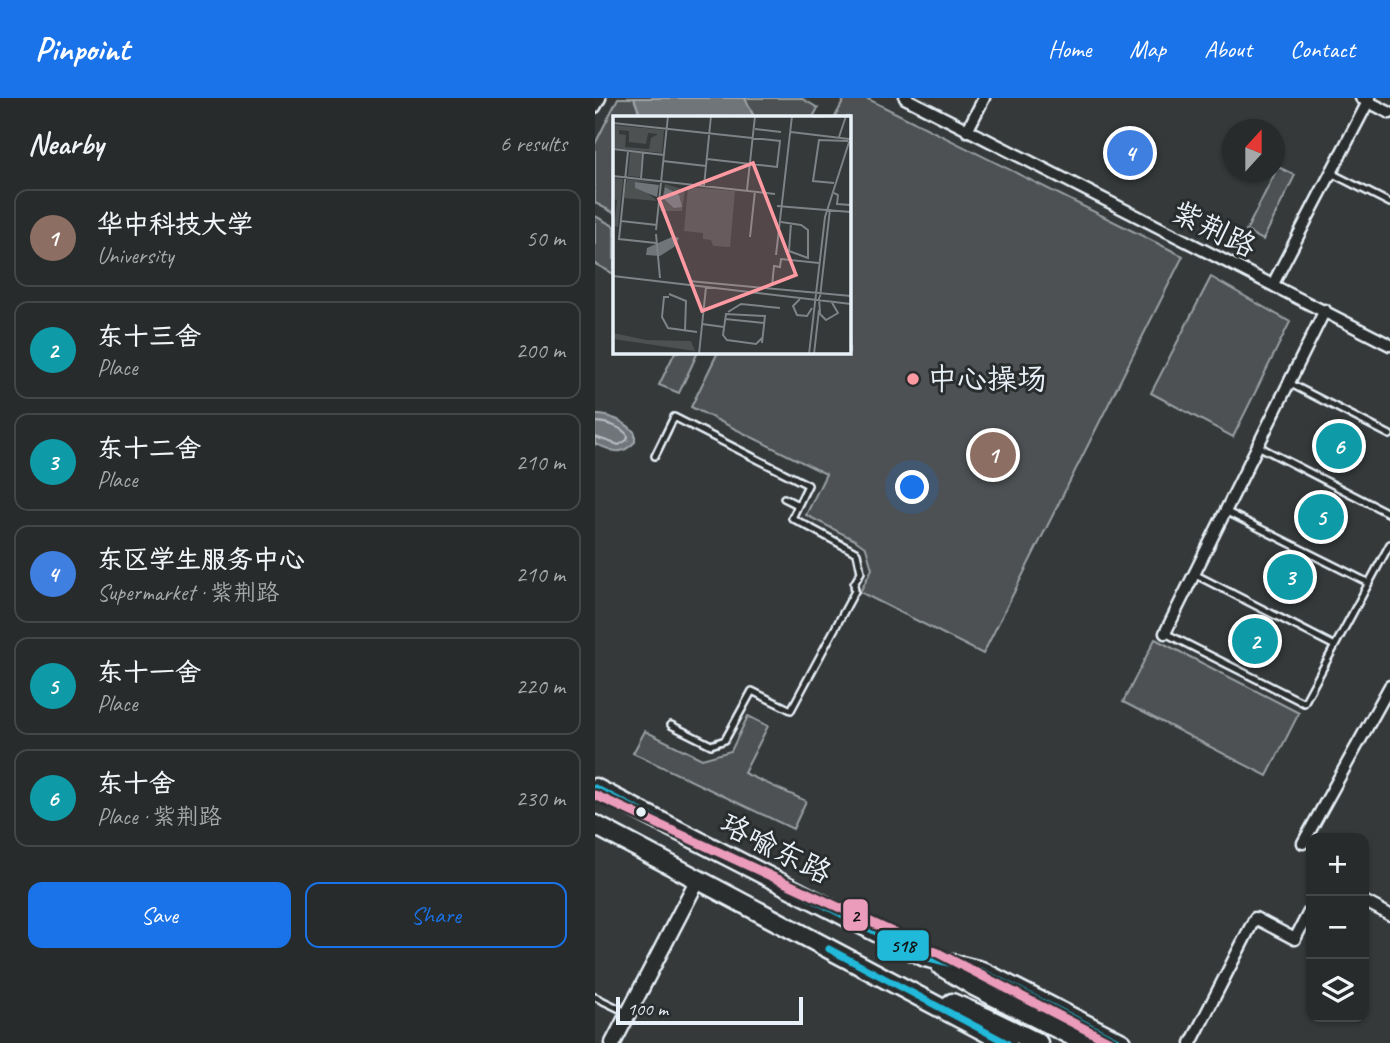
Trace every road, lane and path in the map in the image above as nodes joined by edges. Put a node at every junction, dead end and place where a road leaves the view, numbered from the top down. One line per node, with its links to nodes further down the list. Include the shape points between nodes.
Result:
1 (600, 98): 5 (street)
2 (905, 98): 7 (street, 紫荆路)
3 (984, 98): 7 (street)
4 (1366, 99): 6 (street); 8 (street)
5 (595, 107)
6 (1390, 113)
7 (967, 131): 10 (street, 紫荆路)
8 (1331, 173): 9 (lane); 10 (street)
9 (1390, 203)
10 (1273, 284): 11 (street, 紫荆路)
11 (1325, 310): 12 (street, 紫荆路); 13 (street)
12 (1390, 345)
13 (1289, 383): 14 (lane); 17 (street)
14 (1390, 435)
15 (664, 439): 16 (lane); 18 (lane); 20 (lane, via 674,417 808,485)
16 (673, 443)
17 (1258, 446): 21 (street); 22 (lane)
18 (655, 456)
19 (784, 498): 20 (lane)
20 (798, 505): 29 (lane, via 792,518 857,553 861,572 855,592 791,710 752,691 725,740 711,745)
21 (1225, 512): 24 (street); 25 (lane)
22 (1390, 514)
23 (1390, 544): 25 (lane)
24 (1194, 574): 26 (street); 27 (lane)
25 (1369, 583): 27 (lane)
26 (1165, 633): 27 (lane, via 1304,702)
27 (1335, 646)
28 (1390, 686): 32 (street)
29 (671, 725)
30 (595, 788): 37 (highway, 珞喻东路)
31 (595, 825): 33 (highway)
32 (1303, 843)
33 (698, 879): 38 (highway); 40 (street)
34 (1369, 904): 35 (street)
35 (1390, 915)
36 (1306, 918): 46 (street, via 1296,939 1255,918)
37 (925, 957): 44 (highway); 45 (highway, 珞喻东路, via 981,971)
38 (907, 990): 42 (highway); 43 (highway, via 964,1007)
39 (595, 997): 40 (lane)
40 (628, 1014): 41 (street)
41 (613, 1043)
42 (1007, 1043)
43 (1038, 1043)
44 (1086, 1043)
45 (1122, 1043)
46 (1191, 1043)

